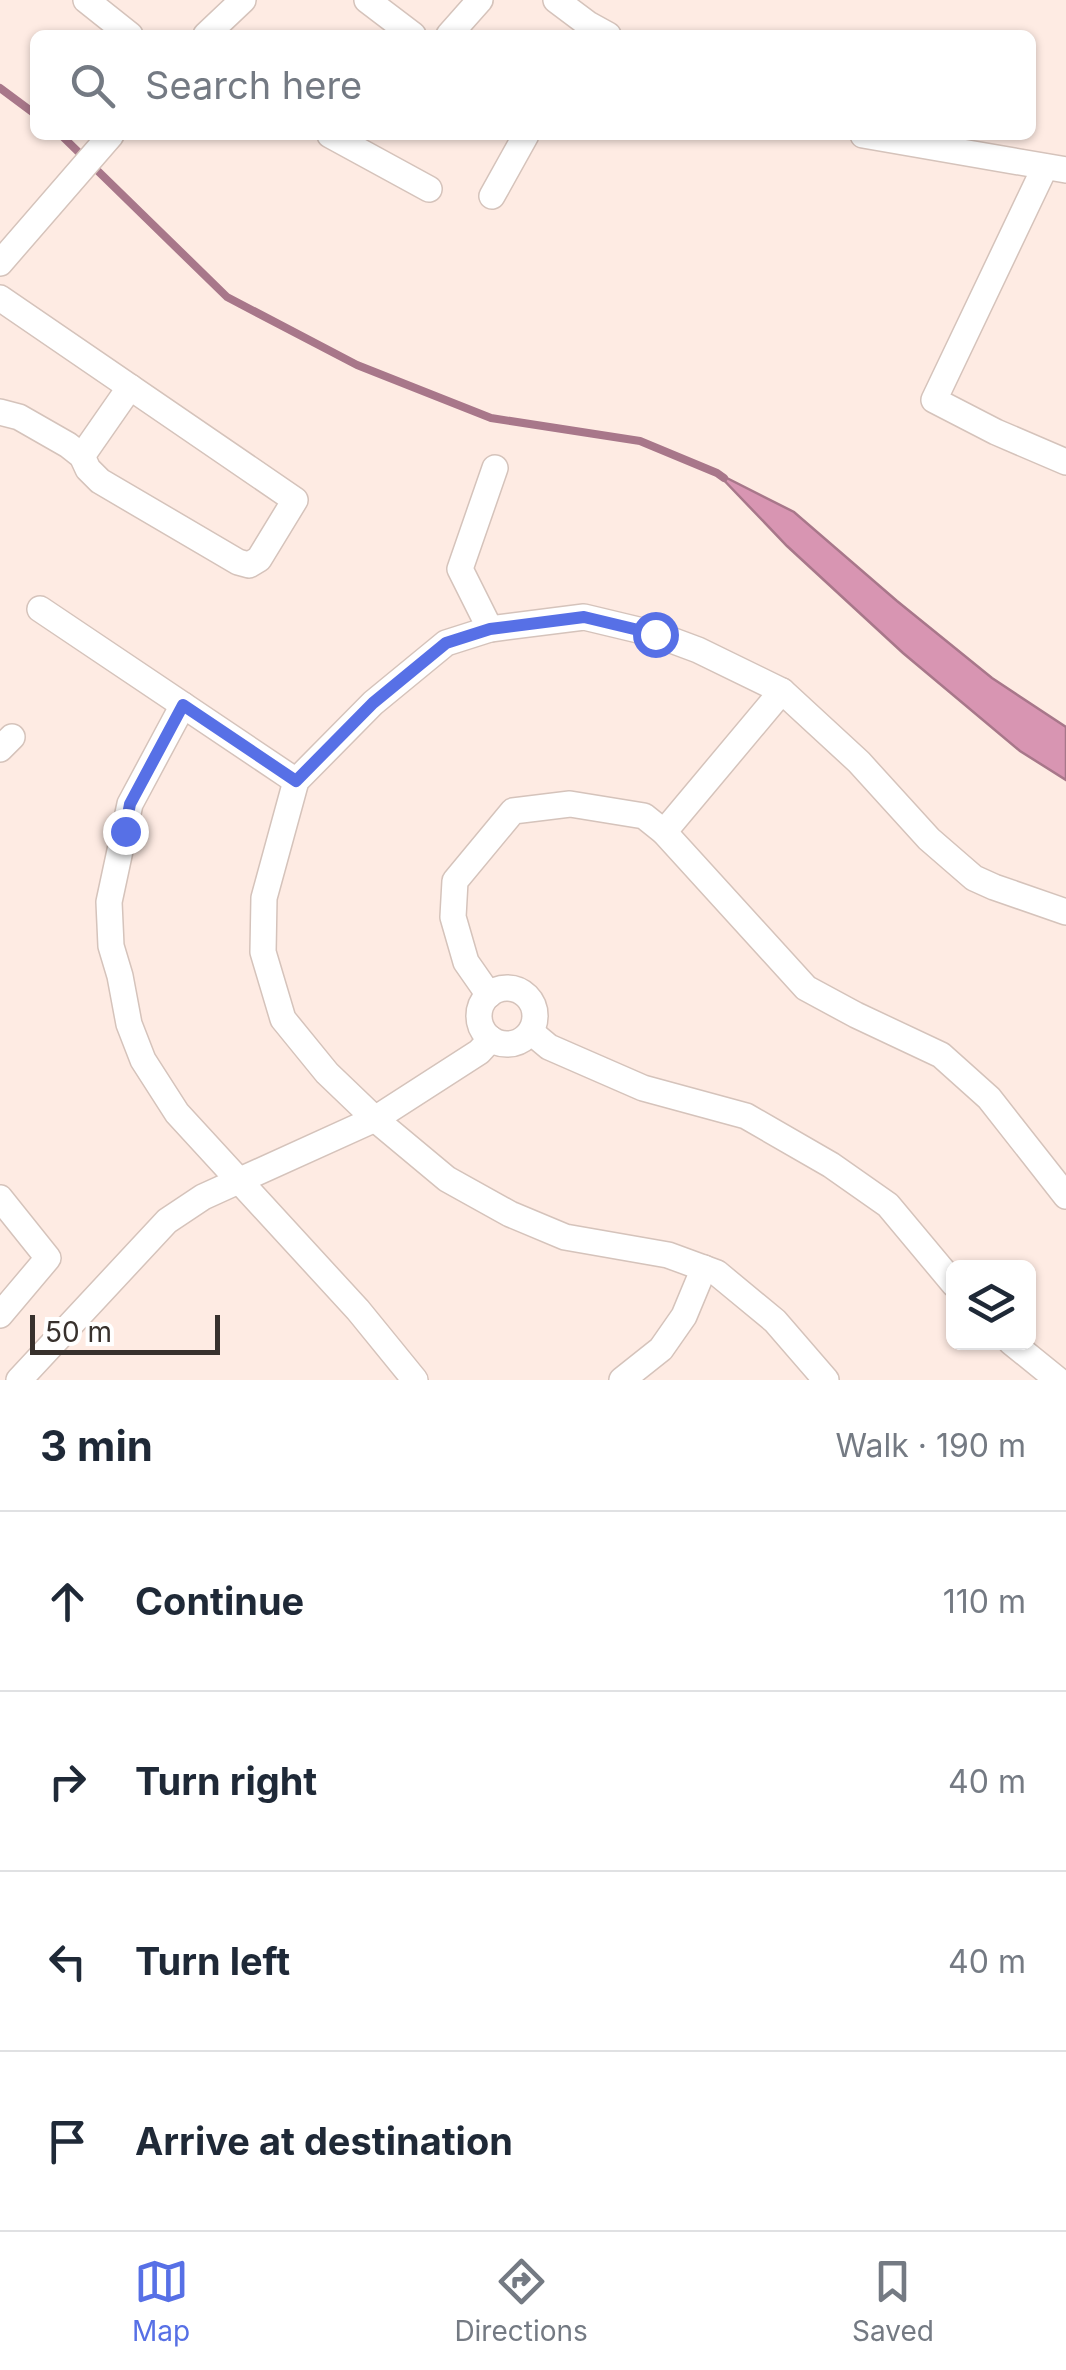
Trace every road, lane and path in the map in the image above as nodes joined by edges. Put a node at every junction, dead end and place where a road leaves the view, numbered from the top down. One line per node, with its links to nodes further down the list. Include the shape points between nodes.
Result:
1 (86, 0): 6 (street)
2 (242, 0): 7 (street)
3 (367, 0): 8 (street)
4 (480, 0): 9 (street)
5 (556, 0): 10 (street)
6 (124, 30)
7 (212, 30)
8 (406, 30)
9 (453, 30)
10 (592, 30)
11 (107, 140): 18 (street)
12 (340, 140): 16 (street)
13 (523, 140): 17 (street)
14 (892, 140): 15 (street)
15 (1056, 168): 23 (street, via 934,400)
16 (430, 188)
17 (492, 196)
18 (0, 263)
19 (0, 298): 20 (street)
20 (130, 387): 22 (street); 22 (street, via 295,500 259,559 238,562 100,481)
21 (0, 412): 22 (street, via 20,417)
22 (82, 456)
23 (1066, 462)
24 (496, 468): 26 (street, via 460,570)
25 (40, 609): 28 (street)
26 (490, 629): 27 (street, via 584,617 698,650); 29 (street, via 446,643 373,703)
27 (782, 691): 30 (street); 31 (street, via 974,878)
28 (183, 705): 29 (street); 36 (street, via 130,804 109,902 111,946 143,1060 177,1113)
29 (296, 781): 35 (street, via 264,898 263,952 283,1019)
30 (664, 832): 32 (street, via 644,816 570,804 513,811 455,881 453,917 466,962); 37 (street, via 806,988 941,1055 990,1098)
31 (1066, 912)
32 (489, 994): 33 (street, via 512,989 526,996 536,1018); 34 (street, via 479,1016)
33 (531, 1032): 34 (street, via 520,1042); 40 (street, via 642,1088 746,1116 832,1165 888,1205)
34 (490, 1039): 35 (street)
35 (374, 1119): 36 (street); 39 (street, via 448,1179 510,1214 565,1238 668,1254)
36 (239, 1181): 43 (street, via 167,1221); 44 (street)
37 (1066, 1196)
38 (0, 1198): 41 (street, via 48,1258)
39 (704, 1268): 45 (street, via 684,1316 660,1350); 46 (street, via 775,1321)
40 (946, 1274)
41 (0, 1315)
42 (1020, 1350): 47 (street)
43 (19, 1380)
44 (415, 1380)
45 (622, 1380)
46 (826, 1380)
47 (1058, 1380)

